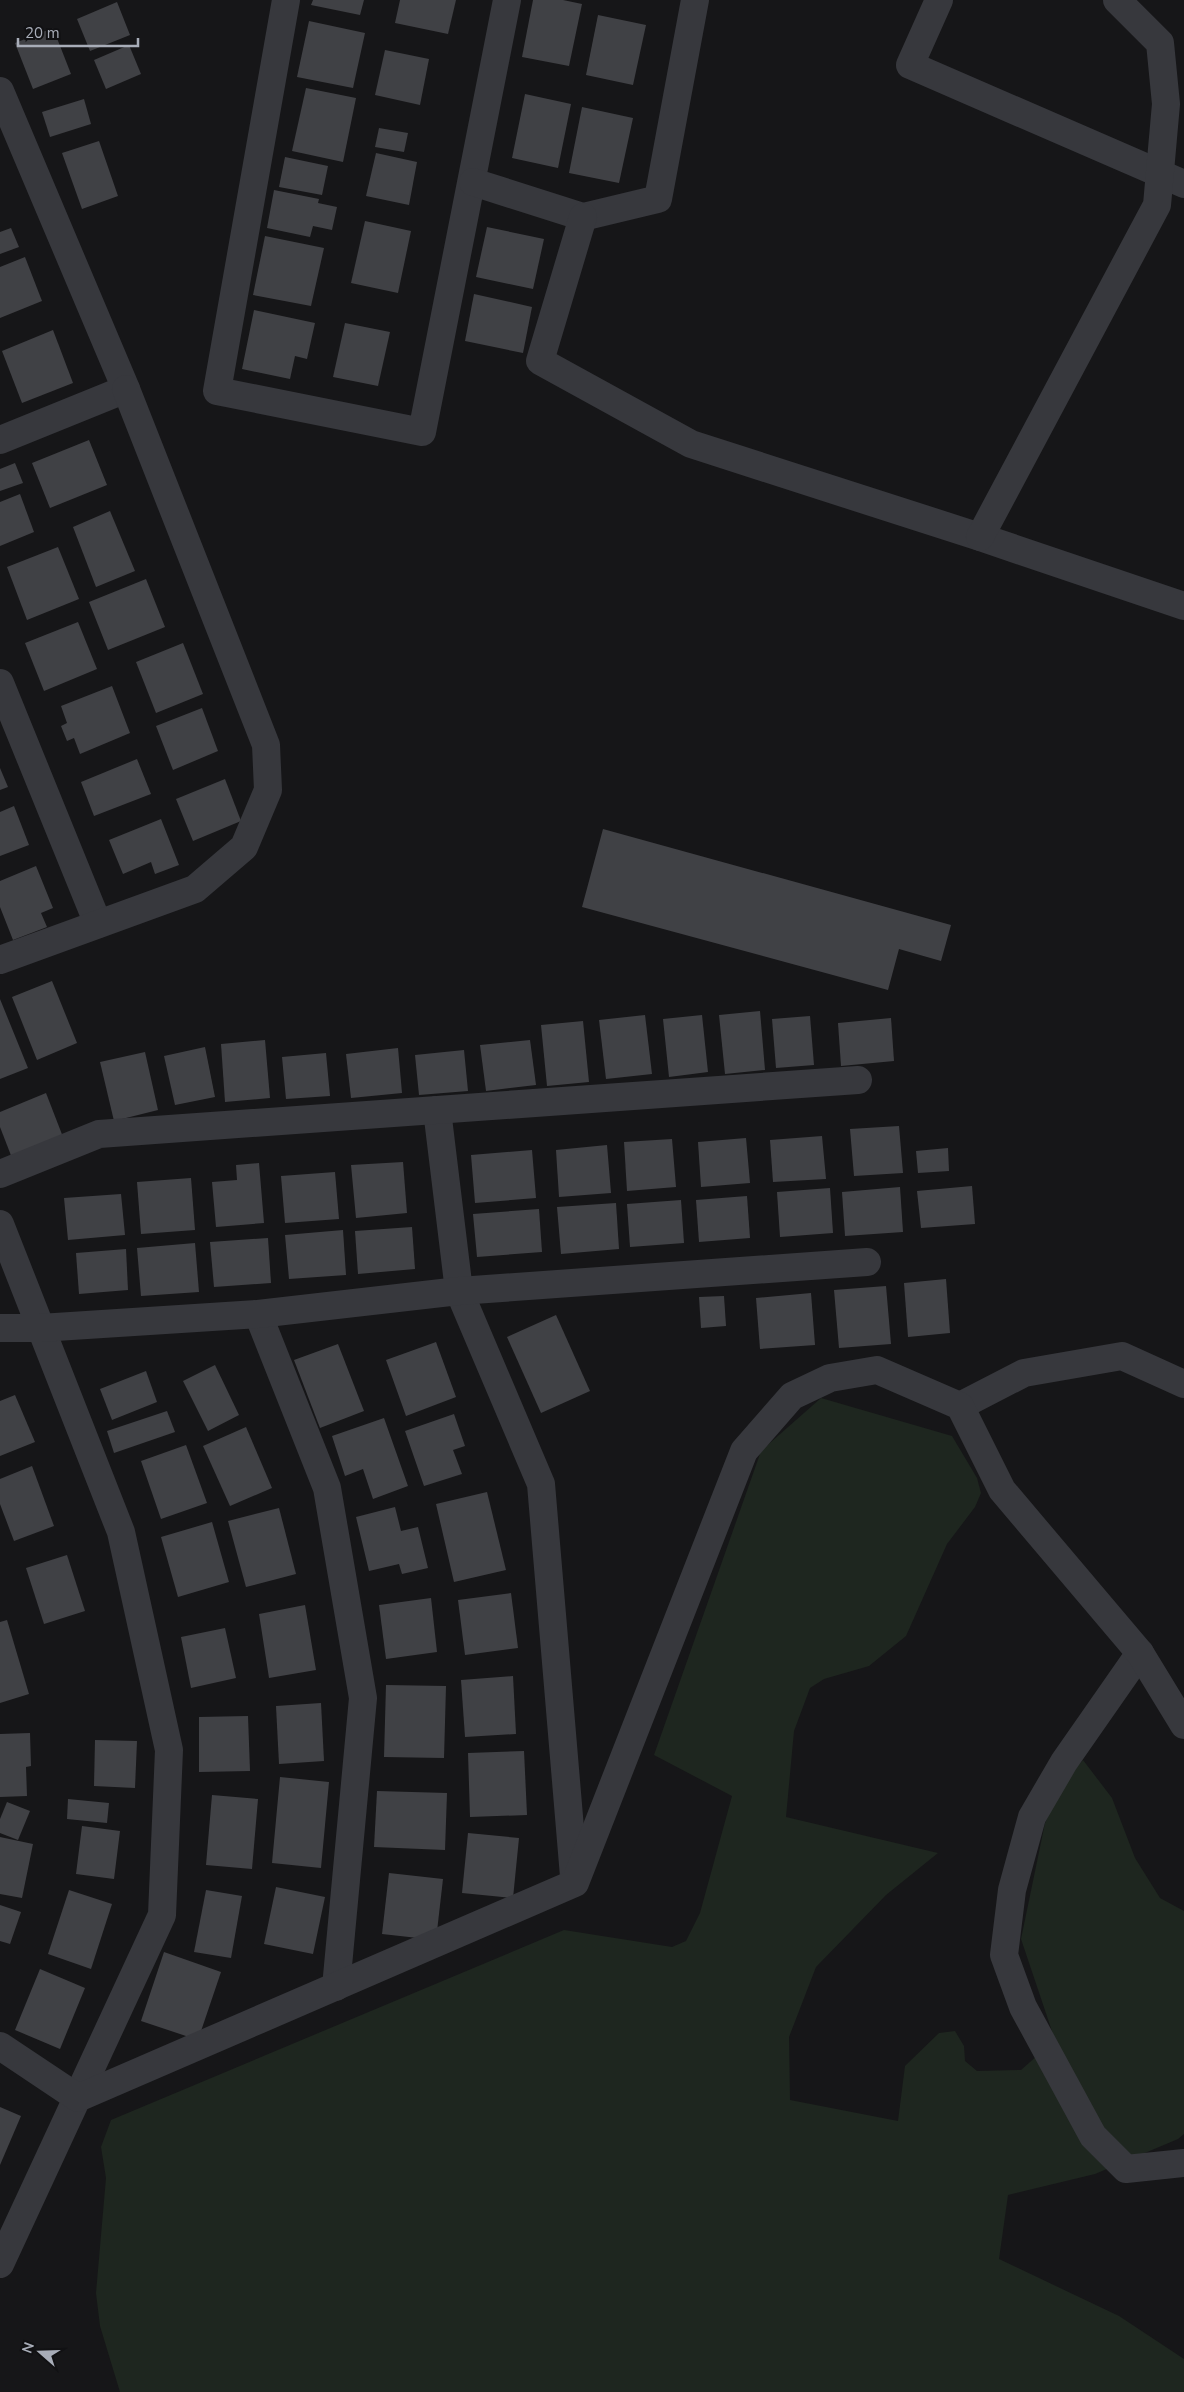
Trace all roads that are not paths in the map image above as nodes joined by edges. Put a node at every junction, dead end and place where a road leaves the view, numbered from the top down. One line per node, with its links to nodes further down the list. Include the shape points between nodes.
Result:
1 (286, 0): 8 (street, via 217,391 422,432)
2 (507, 0): 8 (street)
3 (695, 0): 9 (street, via 658,199)
4 (939, 0): 7 (street, via 910,65)
5 (1117, 0): 7 (street, via 1160,43)
6 (0, 91): 10 (street)
7 (1172, 179): 12 (street)
8 (473, 182): 9 (street)
9 (583, 217): 12 (street, via 540,361 691,444)
10 (126, 389): 11 (street); 15 (street, via 266,745 268,790 244,847 195,889)
11 (0, 440)
12 (980, 537): 13 (street)
13 (1184, 606)
14 (0, 683): 15 (street)
15 (98, 924): 16 (street)
16 (0, 960)
17 (858, 1080): 18 (street)
18 (437, 1110): 19 (street, via 99,1134); 22 (street)
19 (0, 1174)
20 (0, 1224): 25 (street)
21 (866, 1262): 22 (street)
22 (459, 1292): 23 (street); 30 (street, via 541,1484)
23 (258, 1314): 25 (street); 31 (street, via 327,1488 363,1698)
24 (0, 1328): 25 (street)
25 (40, 1328): 33 (street, via 121,1532 169,1750 162,1915)
26 (1184, 1384): 27 (street, via 1122,1356 1024,1373)
27 (960, 1406): 28 (street, via 1002,1490); 30 (street, via 877,1370 830,1378 792,1396 744,1451)
28 (1140, 1652): 29 (street); 34 (street, via 1064,1762 1032,1817 1012,1890 1004,1955 1023,2007 1093,2136 1126,2169)
29 (1184, 1725)
30 (575, 1883): 31 (street)
31 (336, 1987): 33 (street)
32 (0, 2046): 33 (street)
33 (78, 2098): 35 (street)
34 (1184, 2163)
35 (0, 2264)

